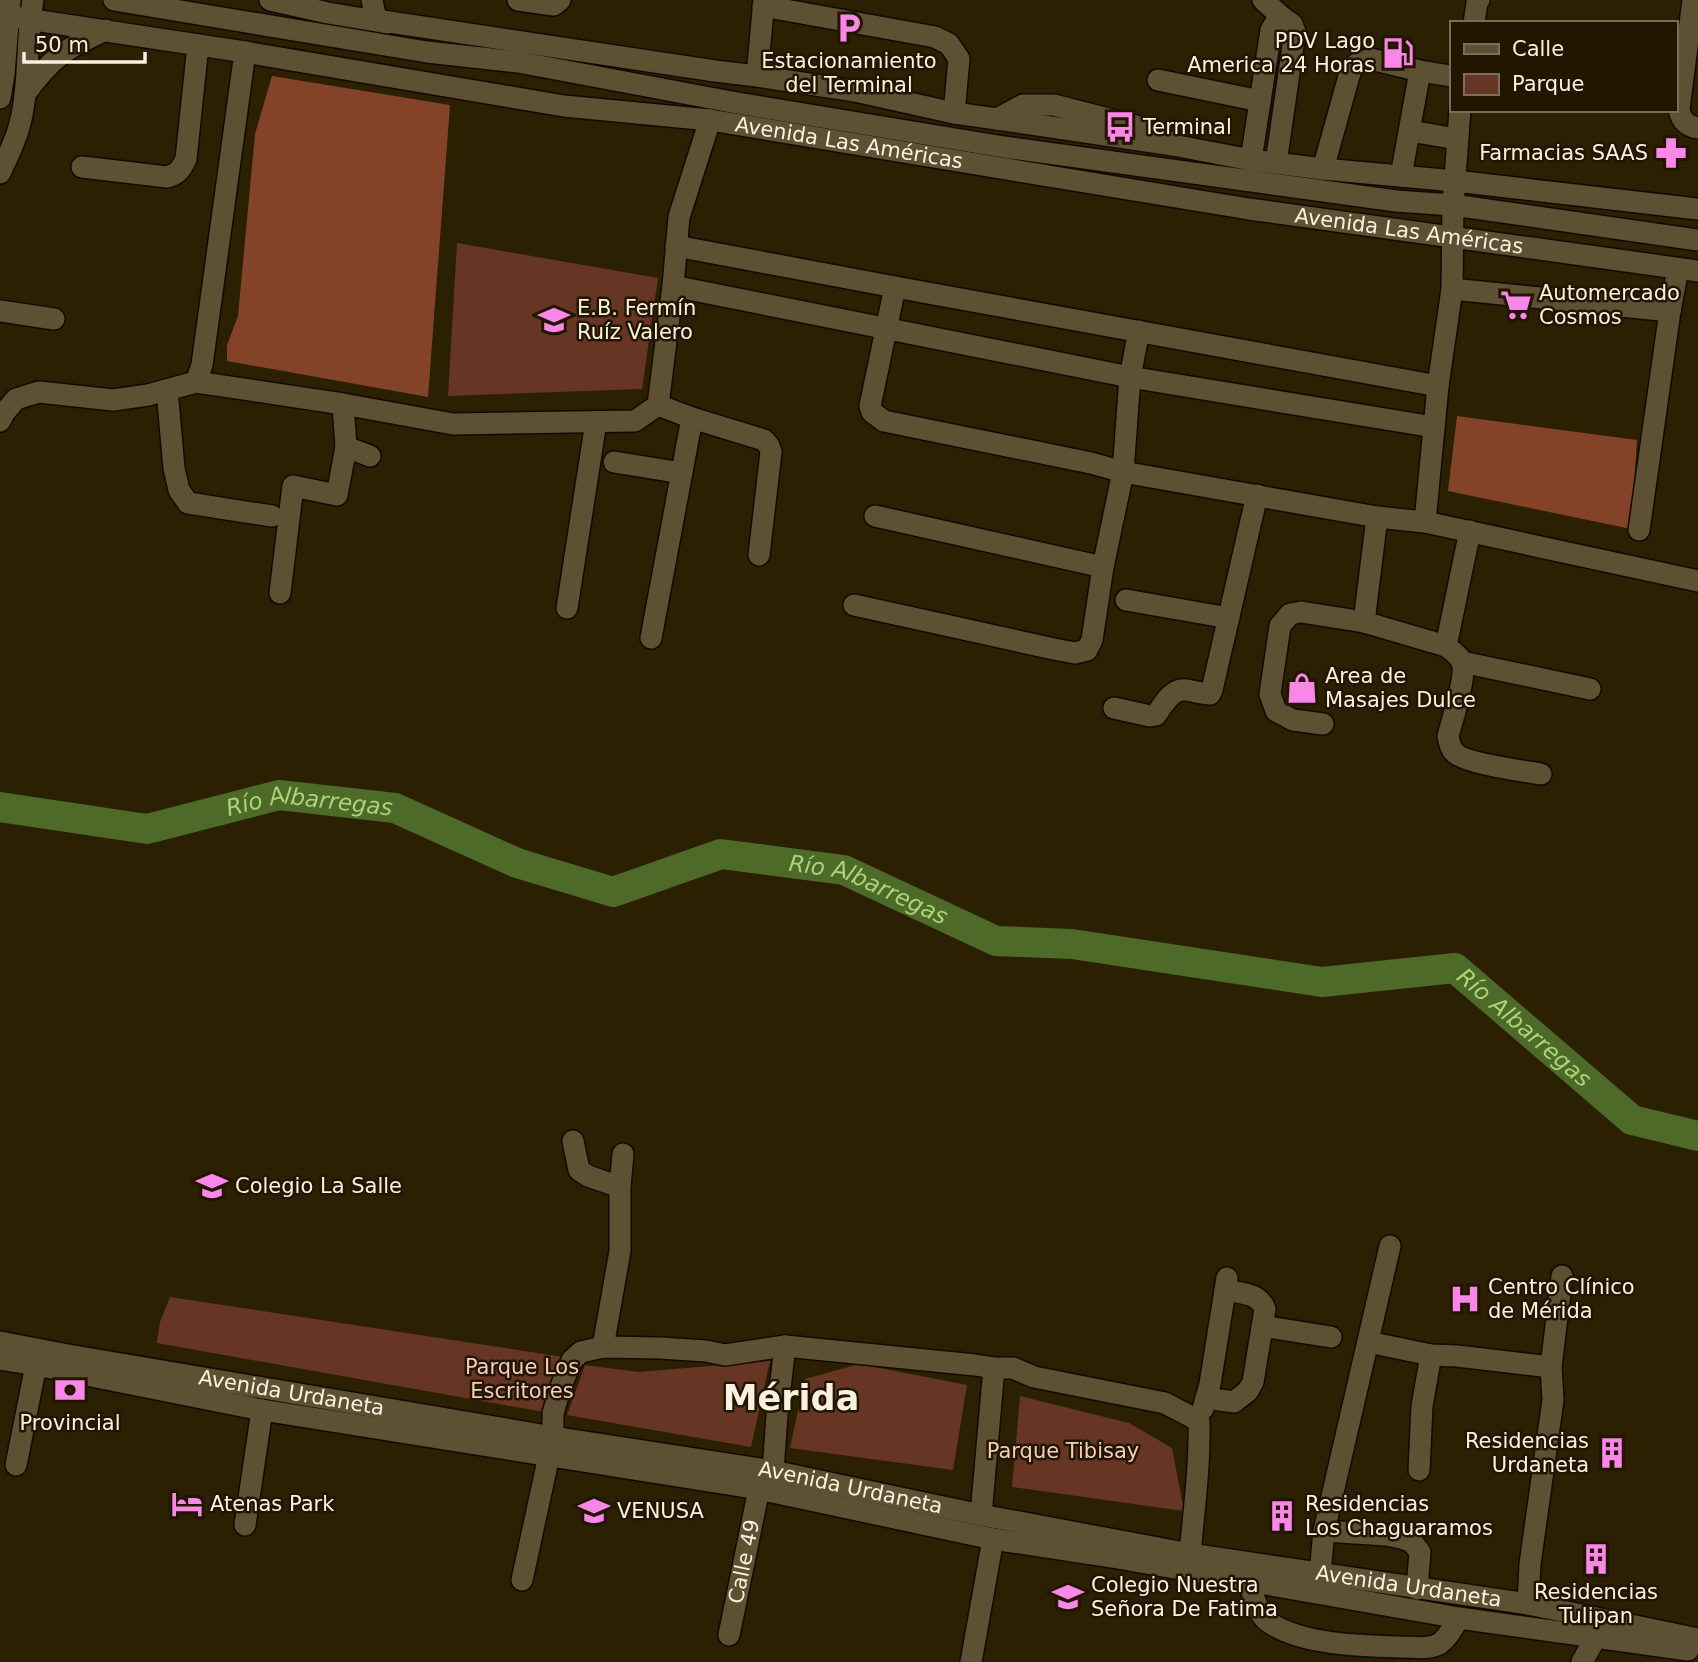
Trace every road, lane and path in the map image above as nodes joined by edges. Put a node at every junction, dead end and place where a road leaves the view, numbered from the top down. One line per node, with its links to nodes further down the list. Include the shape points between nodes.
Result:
1 (114, 0): 18 (street, Avenida Las Américas, via 427,52)
2 (270, 0): 9 (street)
3 (518, 0): 4 (street, via 554,5)
4 (560, 0)
5 (1264, 0): 13 (street)
6 (1479, 0): 14 (street)
7 (1693, 0): 25 (street)
8 (764, 3): 22 (street); 31 (street, via 935,37 949,44 959,59)
9 (331, 6): 12 (street)
10 (6, 10): 11 (street, Avenida Las Américas); 19 (street)
11 (32, 10): 15 (street, Avenida Las Américas); 27 (street)
12 (374, 10): 18 (street); 20 (street)
13 (1282, 17): 29 (street, via 1271,30); 37 (street, via 1295,32)
14 (1474, 21)
15 (106, 30): 16 (street, Avenida Las Américas); 27 (street, via 61,53)
16 (198, 45): 17 (street, Avenida Las Américas); 38 (street, via 186,159 181,169 167,177)
17 (245, 52): 32 (street, Avenida Las Américas, via 564,106); 58 (street)
18 (518, 62): 26 (street, Avenida Las Américas)
19 (2, 71): 28 (street)
20 (715, 71): 22 (street); 26 (street)
21 (1420, 71): 23 (street); 34 (street); 39 (street, via 1371,59 1352,69)
22 (757, 76): 31 (street, via 855,90)
23 (1450, 76)
24 (1158, 80): 29 (street)
25 (1690, 84): 33 (street, via 1679,109 1681,118)
26 (659, 90): 43 (street, Avenida Las Américas, via 1004,146 1395,201)
27 (25, 94): 40 (street, via 20,126)
28 (0, 98)
29 (1260, 101): 36 (street)
30 (1460, 112): 35 (street)
31 (954, 113): 36 (street)
32 (710, 120): 45 (street, Avenida Las Américas); 47 (street, via 679,217)
33 (1698, 128)
34 (1410, 131): 35 (street); 41 (street)
35 (1457, 139): 42 (street)
36 (1251, 160): 37 (street)
37 (1276, 163): 39 (street)
38 (82, 167)
39 (1323, 169): 41 (street)
40 (0, 173)
41 (1401, 176): 42 (street)
42 (1455, 181): 43 (street); 44 (street)
43 (1453, 205): 45 (street); 46 (street, Avenida Las Américas)
44 (1698, 209)
45 (1452, 238): 48 (street, Avenida Las Américas); 51 (street)
46 (1698, 240)
47 (676, 246): 49 (street); 50 (street)
48 (1688, 270): 53 (street)
49 (673, 286): 55 (street); 62 (street)
50 (895, 287): 55 (street); 56 (street)
51 (1452, 289): 53 (street); 59 (street)
52 (0, 311): 54 (street)
53 (1670, 311): 77 (street)
54 (54, 319)
55 (886, 329): 57 (street); 70 (street, via 870,406 878,418)
56 (1139, 331): 57 (street); 59 (street)
57 (1130, 377): 66 (street); 70 (street)
58 (196, 382): 60 (street); 61 (street)
59 (1438, 386): 66 (street)
60 (167, 390): 64 (street, via 113,400 38,392 16,399); 73 (street, via 174,468 179,490 188,503)
61 (343, 404): 65 (street, via 453,425); 67 (street)
62 (657, 405): 63 (street); 65 (street, via 635,421)
63 (692, 418): 71 (street); 79 (street, via 764,440 769,446)
64 (0, 421)
65 (596, 422): 85 (street)
66 (1434, 427): 76 (street)
67 (346, 447): 68 (street); 82 (street, via 337,495 293,486)
68 (370, 456)
69 (614, 462): 71 (street)
70 (1122, 472): 72 (street); 80 (street)
71 (682, 473): 88 (street)
72 (1257, 495): 75 (street); 86 (street)
73 (272, 516)
74 (874, 516): 80 (street)
75 (1377, 517): 76 (street); 87 (street)
76 (1425, 522): 78 (street)
77 (1639, 530)
78 (1470, 531): 81 (street); 89 (street)
79 (759, 555)
80 (1103, 567): 84 (street, via 1092,640 1082,652)
81 (1698, 581)
82 (280, 593)
83 (1126, 600): 86 (street)
84 (854, 605)
85 (567, 608)
86 (1229, 618): 92 (street, via 1210,694 1182,689 1171,695 1157,715)
87 (1364, 622): 89 (street); 93 (street, via 1301,612 1290,614 1280,626 1270,694 1276,711 1293,720)
88 (651, 638)
89 (1446, 646): 90 (street)
90 (1462, 662): 91 (street); 94 (street, via 1464,673 1448,736 1455,754)
91 (1590, 689)
92 (1114, 708)
93 (1323, 724)
94 (1541, 774)
95 (573, 1141): 97 (street, via 579,1170)
96 (623, 1154): 97 (street)
97 (620, 1187): 105 (street, via 620,1251)
98 (1390, 1247): 103 (street)
99 (1562, 1276): 109 (street)
100 (1262, 1326): 101 (street); 111 (street, via 1248,1391 1234,1402); 111 (street, via 1262,1302 1226,1284)
101 (1331, 1337)
102 (0, 1342): 114 (street, Avenida Urdaneta)
103 (1368, 1342): 106 (street); 121 (street)
104 (785, 1346): 105 (street, via 725,1355); 110 (street); 117 (street)
105 (603, 1347): 114 (street, via 572,1360 553,1413)
106 (1431, 1355): 109 (street); 116 (street, via 1422,1406)
107 (0, 1359): 108 (street, Avenida Urdaneta)
108 (36, 1365): 112 (street, Avenida Urdaneta); 115 (street)
109 (1551, 1367): 128 (street, via 1553,1399)
110 (994, 1368): 113 (street, via 1013,1368 1034,1377 1165,1403); 119 (street)
111 (1206, 1398): 113 (street)
112 (262, 1410): 114 (street, Avenida Urdaneta); 120 (street)
113 (1199, 1421): 123 (street)
114 (551, 1445): 117 (street, Avenida Urdaneta); 118 (street, Avenida Urdaneta); 125 (street)
115 (16, 1465)
116 (1419, 1470)
117 (773, 1471): 119 (street, Avenida Urdaneta)
118 (759, 1489): 122 (street, Avenida Urdaneta); 130 (street, Calle 49)
119 (981, 1515): 123 (street, Avenida Urdaneta)
120 (245, 1525)
121 (1324, 1531): 124 (street); 127 (street, via 1387,1535 1412,1542 1420,1552)
122 (993, 1539): 126 (street, Avenida Urdaneta); 134 (street)
123 (1190, 1554): 124 (street, Avenida Urdaneta)
124 (1320, 1574): 127 (street, Avenida Urdaneta)
125 (522, 1580)
126 (1248, 1581): 129 (street, Avenida Urdaneta); 129 (street, via 1269,1623 1329,1642 1429,1647 1440,1643)
127 (1417, 1589): 128 (street, Avenida Urdaneta)
128 (1528, 1604): 132 (street, Avenida Urdaneta)
129 (1459, 1618): 131 (street, Avenida Urdaneta)
130 (729, 1635)
131 (1596, 1637): 133 (street, Avenida Urdaneta); 135 (street)
132 (1698, 1639)
133 (1698, 1651)
134 (971, 1662)
135 (1582, 1662)

